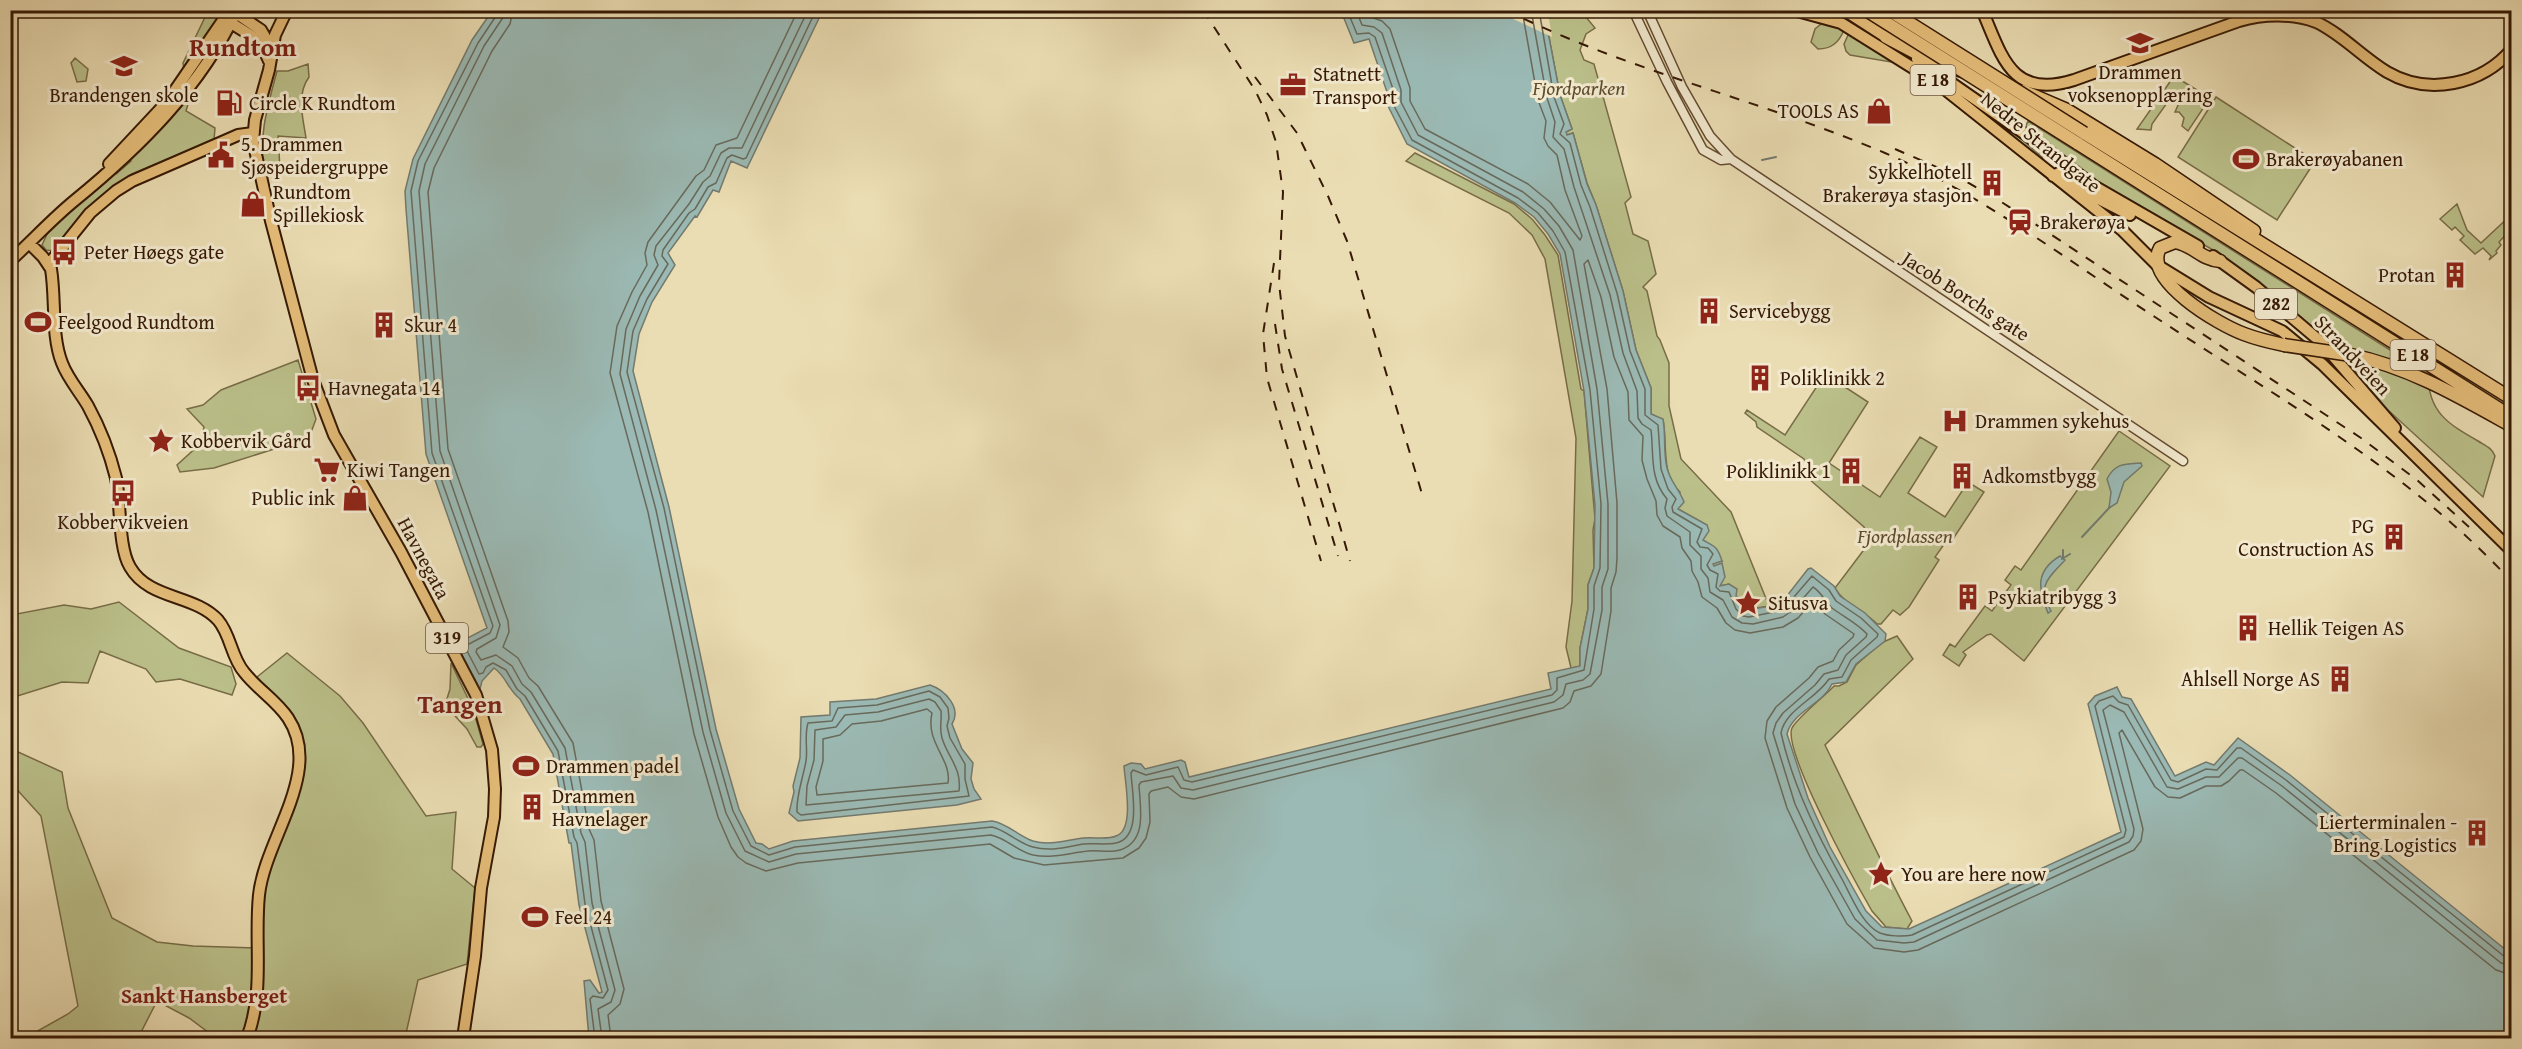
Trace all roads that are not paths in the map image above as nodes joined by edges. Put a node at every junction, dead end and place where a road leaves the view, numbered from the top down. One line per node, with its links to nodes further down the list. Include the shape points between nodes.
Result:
1 (1633, 10): 16 (street, Jacob Borchs gate, via 1703,150 1721,160)
2 (1647, 10): 16 (street, Jacob Borchs gate, via 1705,128)
3 (1844, 10): 10 (main road, Nedre Strandgate / E 18)
4 (1866, 10): 14 (highway, E 18, bridge)
5 (1889, 10): 14 (highway, E 18, bridge)
6 (1982, 10): 12 (main road, via 2011,71 2021,79 2047,85 2074,80 2239,21 2270,16 2313,21 2388,73 2430,84 2475,77 2489,70)
7 (1797, 11): 17 (main road, Nedre Strandgate / E 18, via 1840,23 1898,58 1962,101)
8 (232, 14): 11 (main road); 18 (main road, via 161,109); 18 (main road, via 206,64 181,96 114,168)
9 (284, 15): 11 (main road)
10 (1886, 37): 15 (main road, Nedre Strandgate / 282); 21 (highway, E 18, via 1933,62 2000,82 2067,110 2217,204 2276,245)
11 (267, 39): 13 (main road, 319, via 270,64)
12 (2511, 49)
13 (253, 137): 24 (main road, via 238,135 125,184 90,213); 33 (main road, Havnegata / 319, via 271,221 322,407 468,680 490,739 495,806)
14 (2081, 138): 21 (highway, E 18); 27 (highway, E 18)
15 (2032, 141): 17 (main road, 282, via 2050,162); 19 (main road, Nedre Strandgate / 282, via 2094,186)
16 (1731, 159): 29 (street, Jacob Borchs gate)
17 (2053, 176): 19 (main road, 282, via 2062,174 2099,200 2135,218); 25 (main road, Nedre Strandgate / E 18, via 2129,236)
18 (74, 201): 20 (main road)
19 (2147, 217): 23 (main road, Strandveien / 282)
20 (29, 243): 22 (main road); 24 (main road)
21 (2287, 259): 26 (highway, E 18)
22 (10, 261)
23 (2220, 261): 25 (highway, via 2175,242 2160,248); 30 (main road, Strandveien / 282, via 2329,350 2424,460)
24 (49, 264): 32 (main road, via 61,361 96,422 113,468 128,563 149,586 201,608 219,621 237,663 287,717 298,745 298,780 260,887 258,991)
25 (2157, 265): 28 (highway, E 18, bridge, via 2181,294 2214,320 2243,334 2381,362); 31 (main road, Strandveien / 282, via 2191,288 2264,321 2299,344)
26 (2511, 399)
27 (2511, 417)
28 (2511, 426)
29 (2183, 460)
30 (2511, 543)
31 (2511, 551)
32 (247, 1038)
33 (463, 1038)

